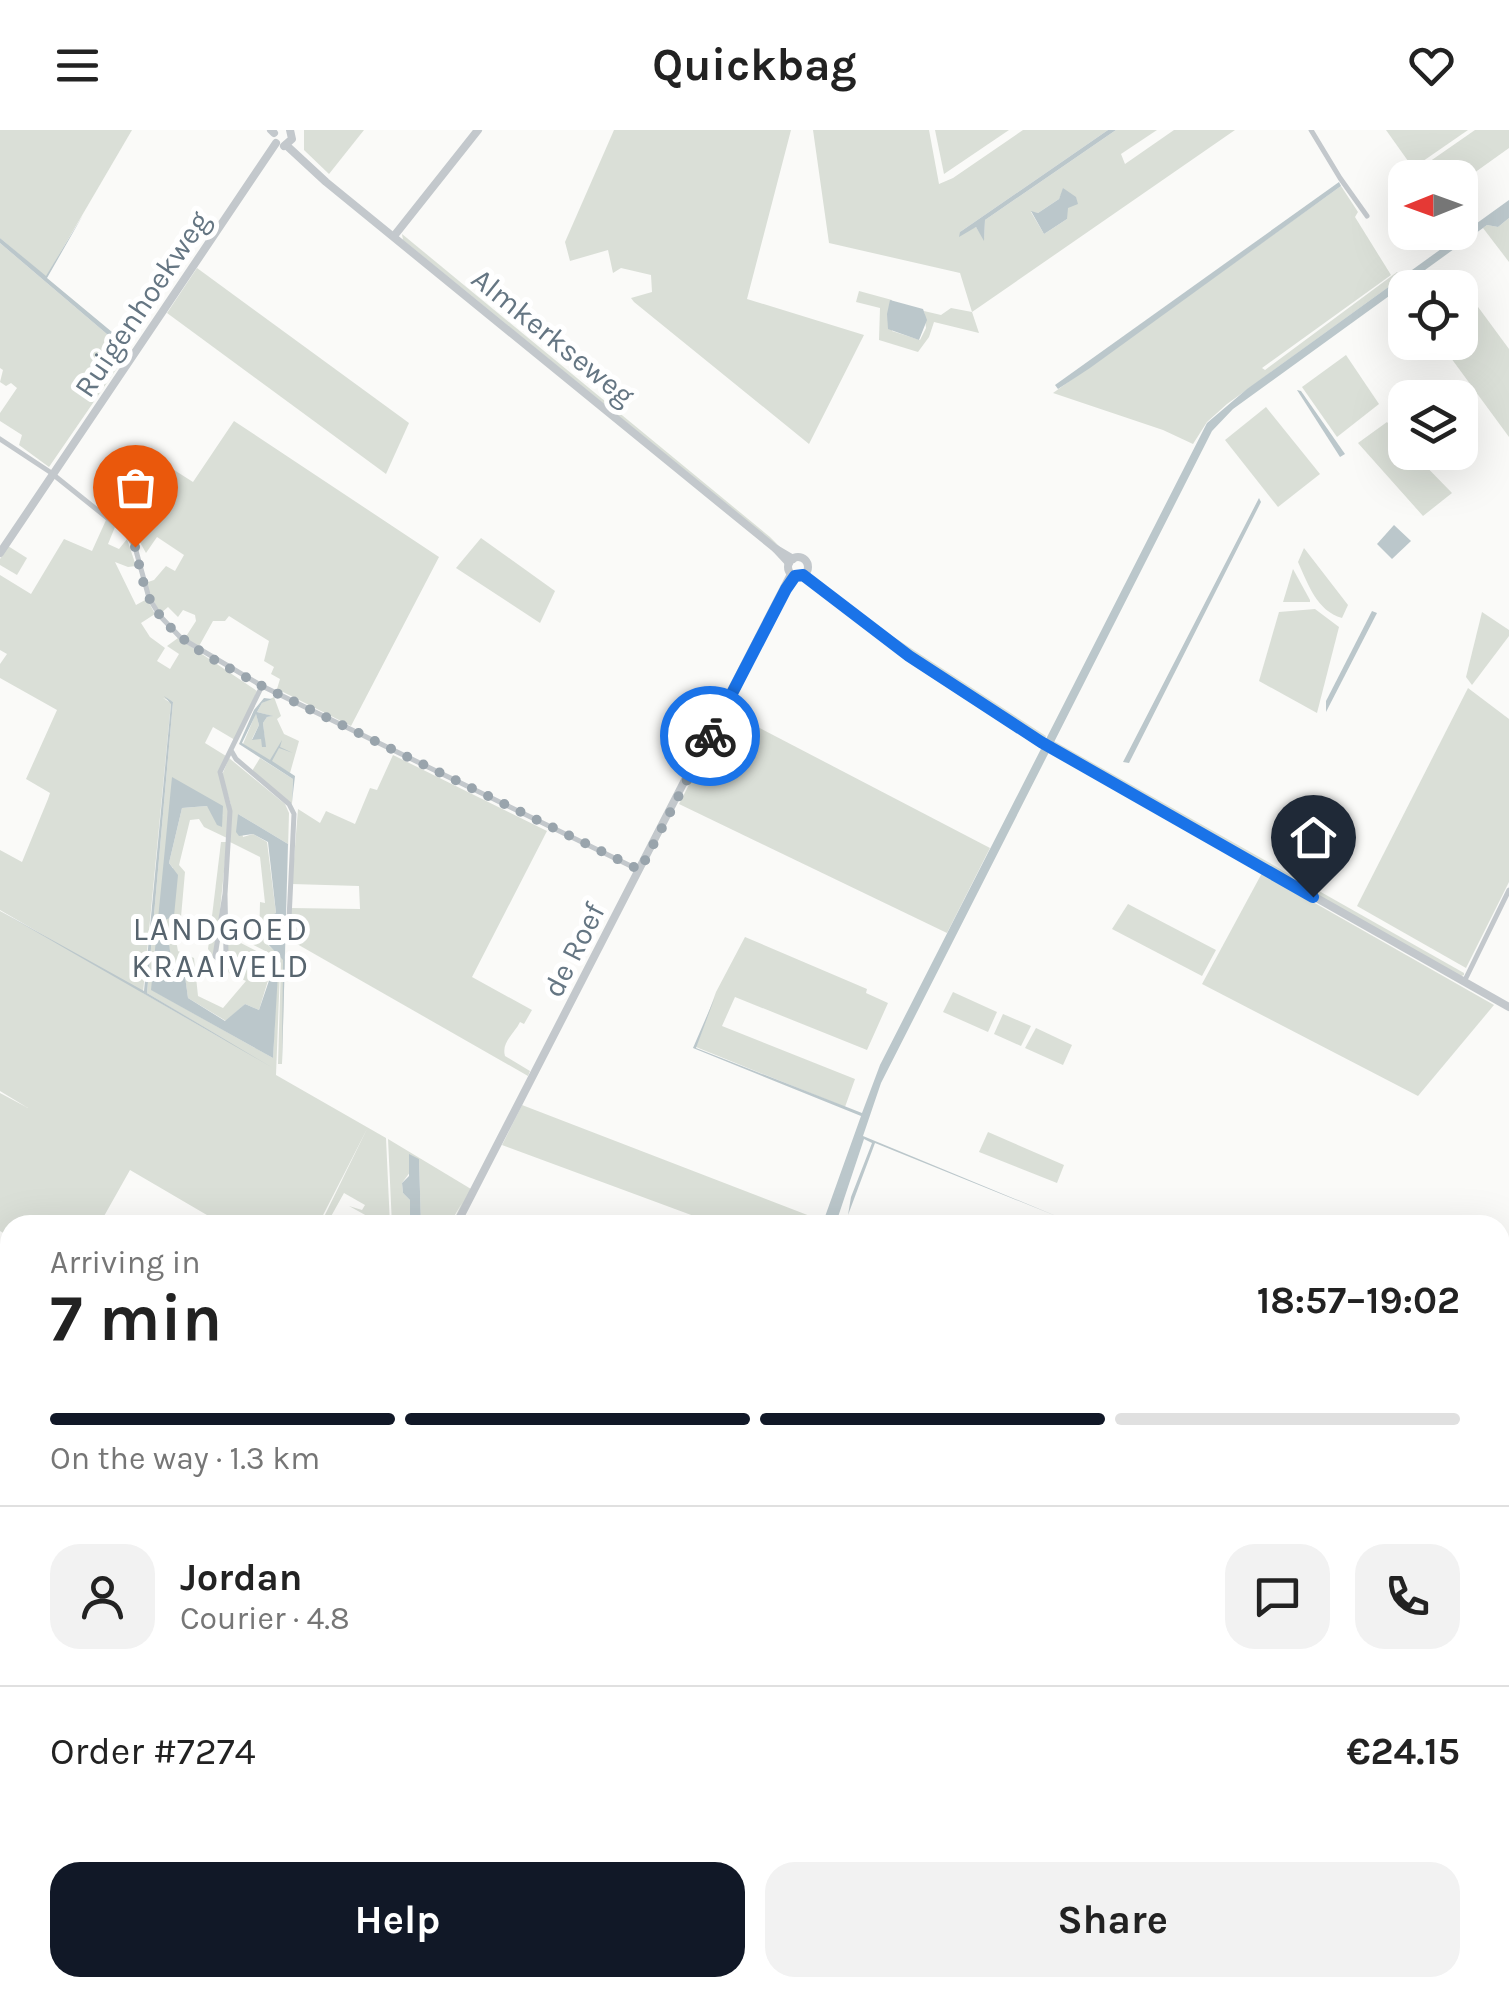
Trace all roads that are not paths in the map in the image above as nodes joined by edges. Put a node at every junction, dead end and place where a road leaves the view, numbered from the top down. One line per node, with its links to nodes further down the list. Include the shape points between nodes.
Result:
1 (290, 130): 4 (street)
2 (478, 130): 6 (street)
3 (1312, 130): 5 (street)
4 (279, 138): 6 (street, Almkerkseweg); 8 (street, Ruigenhoekweg)
5 (1367, 216)
6 (394, 236): 10 (street, Almkerkseweg)
7 (0, 440): 8 (street)
8 (53, 474): 9 (street, Ruigenhoekweg); 12 (street, via 131,540 149,598 172,630)
9 (0, 553)
10 (791, 561): 11 (street); 11 (street, Almkerkseweg, via 805,560)
11 (799, 574): 14 (street, de Roef); 18 (street, via 1041,742)
12 (262, 686): 13 (street); 14 (street)
13 (232, 752): 16 (street, via 220,772 230,810); 17 (street, via 294,814)
14 (640, 870): 20 (street, de Roef)
15 (1509, 890): 18 (street)
16 (224, 894): 16 (street, via 215,956 219,960 226,954)
17 (288, 940)
18 (1464, 982): 19 (street)
19 (1509, 1006)
20 (461, 1215)

